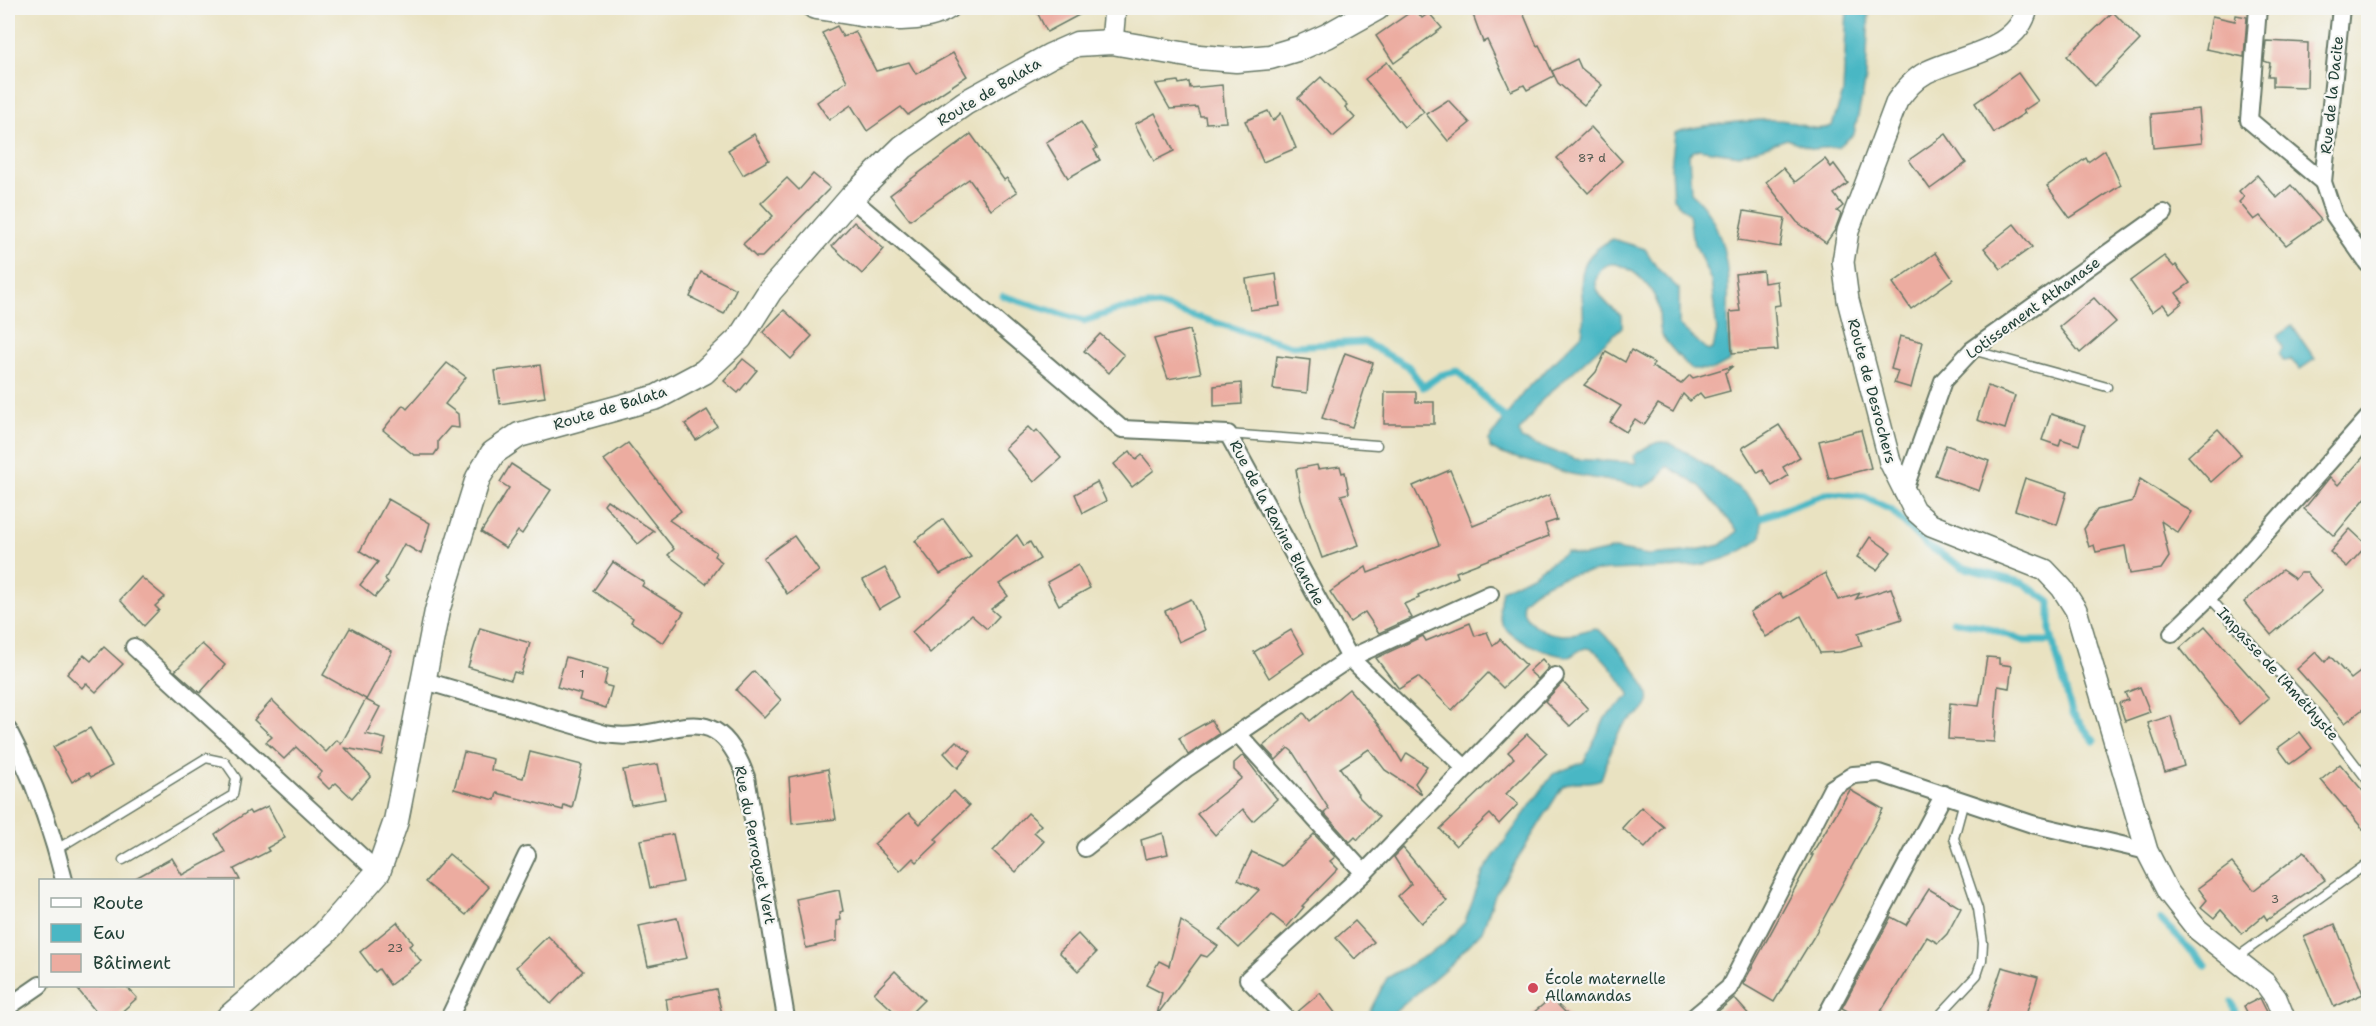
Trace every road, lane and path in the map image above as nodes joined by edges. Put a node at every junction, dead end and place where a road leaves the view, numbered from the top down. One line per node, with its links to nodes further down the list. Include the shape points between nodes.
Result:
1 (814, 8): 2 (street, via 915,21)
2 (949, 8)
3 (1115, 8): 8 (street)
4 (1377, 8): 8 (main road, Route de Balata, via 1327,36 1270,57 1199,57)
5 (2027, 8): 18 (street, Route de Desrochers, via 2018,29 2004,40 1910,83 1897,101 1848,231 1843,262 1848,300 1890,462)
6 (2258, 8): 9 (street, Rue de la Dacite, via 2249,120)
7 (2341, 8): 9 (street, Rue de la Dacite)
8 (1112, 42): 10 (main road, Route de Balata, via 1077,44 965,103 903,147)
9 (2323, 182): 12 (street, Rue de la Dacite, via 2334,215)
10 (851, 198): 16 (street, Rue de la Ravine Blanche, via 1122,429); 25 (main road, Route de Balata, via 770,291 740,338 704,372 657,397 519,435 493,453 478,478 437,611)
11 (2164, 213): 13 (street, Lotissement Athanase)
12 (2368, 264)
13 (1972, 350): 14 (lane); 18 (street, Lotissement Athanase, via 1944,381)
14 (2107, 387)
15 (2368, 418): 20 (street, Impasse de l'Améthyste)
16 (1228, 434): 17 (lane); 23 (street, Rue de la Ravine Blanche)
17 (1377, 445)
18 (1903, 493): 34 (street, Route de Desrochers, via 1931,525 2045,570 2062,588 2079,620)
19 (1490, 594): 23 (street)
20 (2209, 597): 21 (street, Impasse de l'Améthyste); 29 (lane, Impasse de l'Améthyste, via 2315,712)
21 (2172, 633)
22 (134, 647): 38 (street)
23 (1350, 658): 27 (street); 28 (street, Rue de la Ravine Blanche)
24 (1555, 676): 28 (street)
25 (422, 680): 38 (main road, Route de Balata, via 396,821); 46 (street, Rue du Perroquet Vert, via 623,737 692,725 709,728 729,742 746,777)
26 (8, 730): 33 (street)
27 (1239, 735): 32 (street, via 1187,768); 39 (street)
28 (1465, 768): 39 (street)
29 (2368, 781)
30 (1944, 794): 31 (street); 48 (street, via 1879,773 1853,775 1832,788 1730,988); 49 (street)
31 (1964, 801): 34 (street, via 2032,824); 50 (lane, via 1954,838 1978,909 1982,960 1977,975)
32 (1085, 848)
33 (57, 849): 36 (lane, via 206,759 225,762 236,778 233,795); 40 (street)
34 (2147, 851): 41 (street, Route de Desrochers, via 2168,892 2197,929)
35 (527, 855): 45 (street)
36 (123, 860)
37 (2368, 863): 41 (lane)
38 (378, 872): 44 (main road, Route de Balata, via 324,934)
39 (1364, 873): 47 (street, via 1248,979)
40 (64, 879)
41 (2233, 960): 51 (street, Route de Desrochers, via 2265,983)
42 (39, 986): 43 (street)
43 (8, 1007)
44 (228, 1018)
45 (449, 1018)
46 (786, 1018)
47 (1286, 1018)
48 (1693, 1018)
49 (1825, 1018)
50 (1938, 1018)
51 (2284, 1018)

